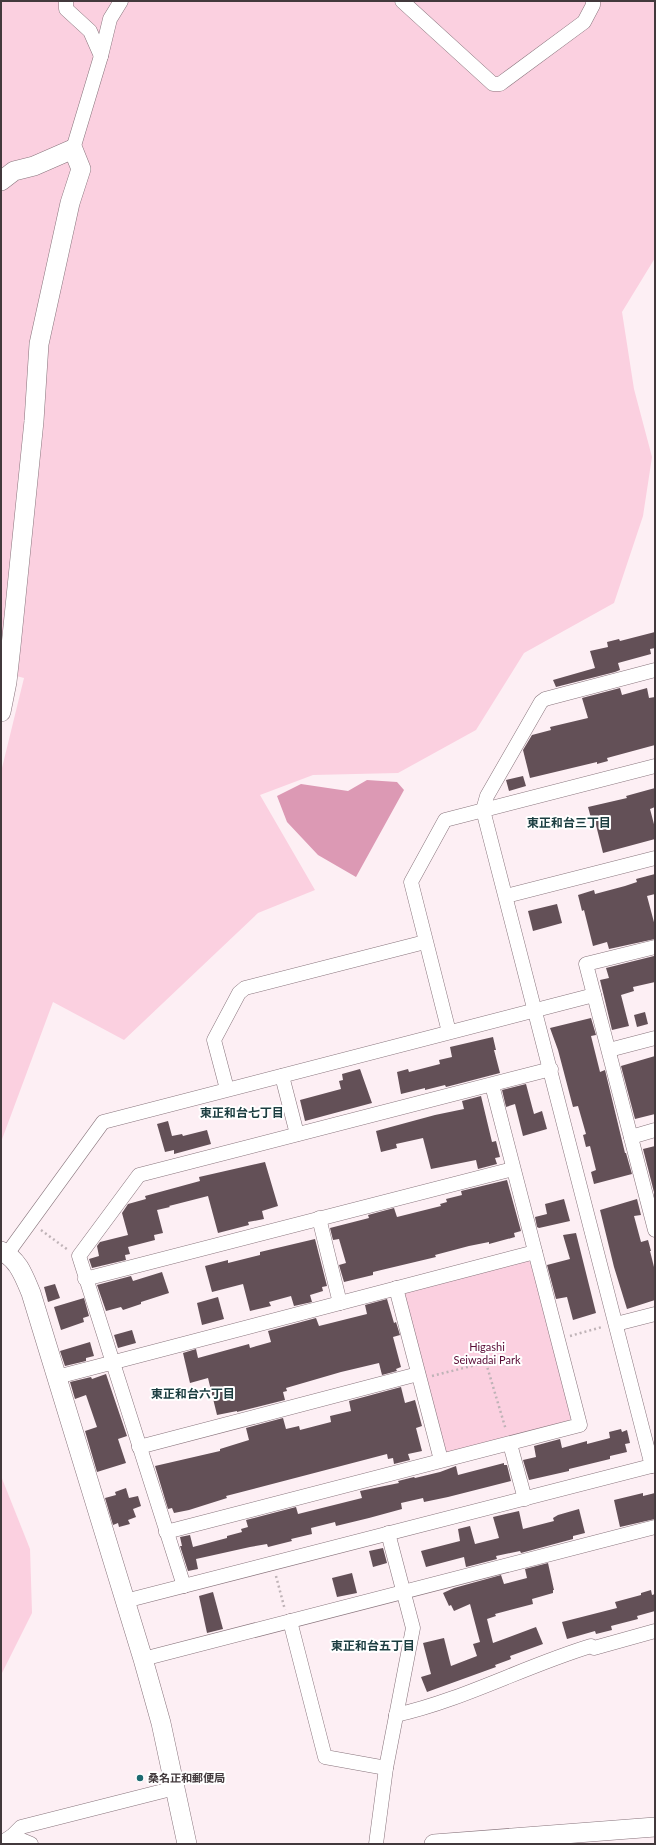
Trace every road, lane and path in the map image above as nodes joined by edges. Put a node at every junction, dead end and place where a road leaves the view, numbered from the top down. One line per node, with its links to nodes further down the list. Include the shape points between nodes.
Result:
1 (66, 1): 5 (street, via 66,9 90,31)
2 (121, 1): 5 (street, via 110,19)
3 (402, 1): 4 (street, via 494,84 500,84 584,22)
4 (593, 1)
5 (101, 56): 6 (street)
6 (73, 149): 7 (street, via 34,166 14,171); 9 (street, via 81,169 70,203 39,344 34,421 11,646)
7 (1, 180)
8 (655, 670): 11 (street, via 541,702 487,796)
9 (1, 712)
10 (655, 766): 11 (street)
11 (483, 810): 13 (street); 14 (street, via 445,820 411,882)
12 (655, 858): 13 (street)
13 (506, 896): 17 (street)
14 (425, 942): 18 (street); 24 (street, via 245,988 239,993 214,1040)
15 (655, 947): 16 (street, via 586,964)
16 (594, 995): 17 (street); 20 (street)
17 (535, 1010): 18 (street); 21 (street)
18 (449, 1032): 22 (street)
19 (655, 1038): 20 (street)
20 (609, 1050): 27 (street)
21 (551, 1069): 23 (street); 39 (street)
22 (282, 1076): 24 (street); 26 (street)
23 (492, 1085): 26 (street); 28 (street)
24 (227, 1089): 32 (street, via 103,1122)
25 (655, 1130): 27 (street)
26 (297, 1134): 34 (street, via 139,1175)
27 (631, 1137): 30 (street)
28 (513, 1169): 29 (street); 33 (street)
29 (319, 1218): 35 (street); 37 (street)
30 (654, 1225)
31 (38, 1226): 34 (path)
32 (4, 1252): 44 (street, via 20,1267 31,1292)
33 (535, 1252): 36 (street); 40 (street)
34 (79, 1256): 35 (street)
35 (85, 1279): 42 (street)
36 (396, 1288): 37 (street); 45 (street)
37 (340, 1303): 42 (street)
38 (655, 1314): 39 (street)
39 (616, 1324): 40 (path); 49 (street)
40 (558, 1339): 46 (street, via 580,1425)
41 (507, 1357): 43 (path)
42 (112, 1361): 44 (street); 47 (street)
43 (486, 1363): 45 (path); 46 (path)
44 (57, 1376): 57 (street)
45 (423, 1376): 47 (street); 48 (street)
46 (508, 1438): 48 (street); 50 (street)
47 (139, 1446): 52 (street)
48 (441, 1460): 52 (street)
49 (654, 1465): 50 (street)
50 (525, 1499): 53 (street)
51 (655, 1527): 56 (street)
52 (166, 1532): 55 (street)
53 (388, 1533): 55 (street); 56 (street)
54 (275, 1573): 58 (path)
55 (184, 1586): 57 (street)
56 (404, 1592): 58 (street); 61 (street, via 413,1628)
57 (125, 1601): 60 (street)
58 (289, 1622): 60 (street); 62 (street, via 325,1757)
59 (655, 1631): 61 (street, via 556,1656 420,1709)
60 (143, 1659): 63 (street, via 161,1723)
61 (396, 1715): 62 (street)
62 (386, 1768): 68 (street)
63 (175, 1788): 65 (street, via 21,1827); 67 (street)
64 (655, 1827): 69 (street)
65 (6, 1840): 66 (street)
66 (31, 1844)
67 (187, 1844)
68 (376, 1844)
69 (434, 1844)

